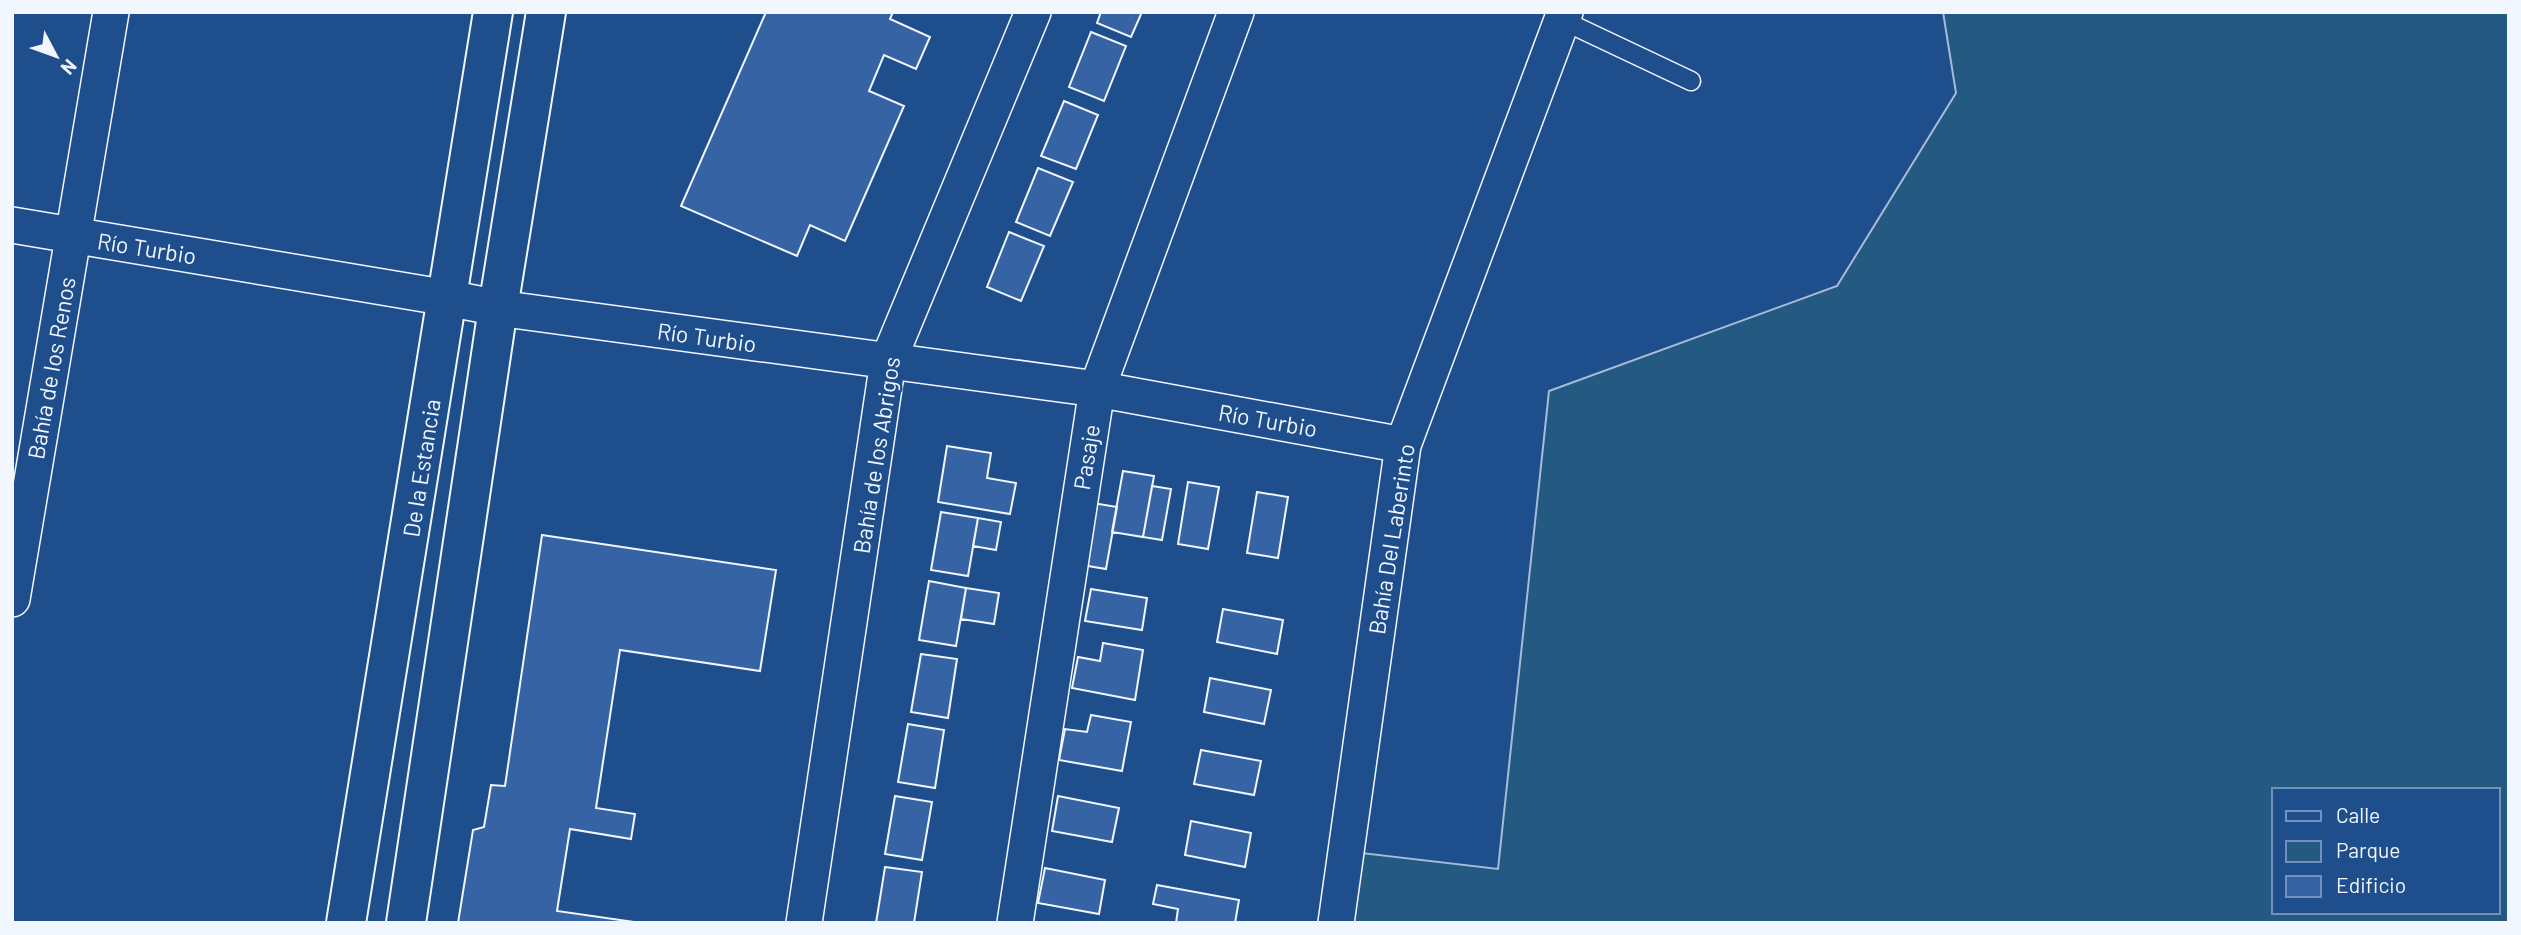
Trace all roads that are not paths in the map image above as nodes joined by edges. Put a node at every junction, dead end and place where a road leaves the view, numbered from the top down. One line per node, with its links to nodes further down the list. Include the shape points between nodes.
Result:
1 (111, 12): 9 (street, Bahía de los Renos)
2 (493, 12): 10 (street, De la Estancia)
3 (547, 12): 11 (street)
4 (1033, 12): 12 (street, Bahía de los Abrigos)
5 (1236, 12): 13 (street, Pasaje)
6 (1564, 16): 7 (lane); 14 (street, Bahía Del Laberinto)
7 (1691, 81)
8 (12, 225): 9 (street, Río Turbio)
9 (73, 236): 10 (street, Río Turbio); 15 (street, Bahía de los Renos)
10 (448, 298): 11 (street, Río Turbio); 16 (street, De la Estancia)
11 (498, 308): 12 (street, Río Turbio); 17 (street)
12 (888, 361): 13 (street, Río Turbio); 18 (street, Bahía de los Abrigos)
13 (1097, 389): 14 (street, Río Turbio); 19 (street, Pasaje)
14 (1403, 445): 20 (street, Bahía Del Laberinto)
15 (12, 599)
16 (346, 923)
17 (406, 923)
18 (804, 923)
19 (1015, 923)
20 (1336, 923)

